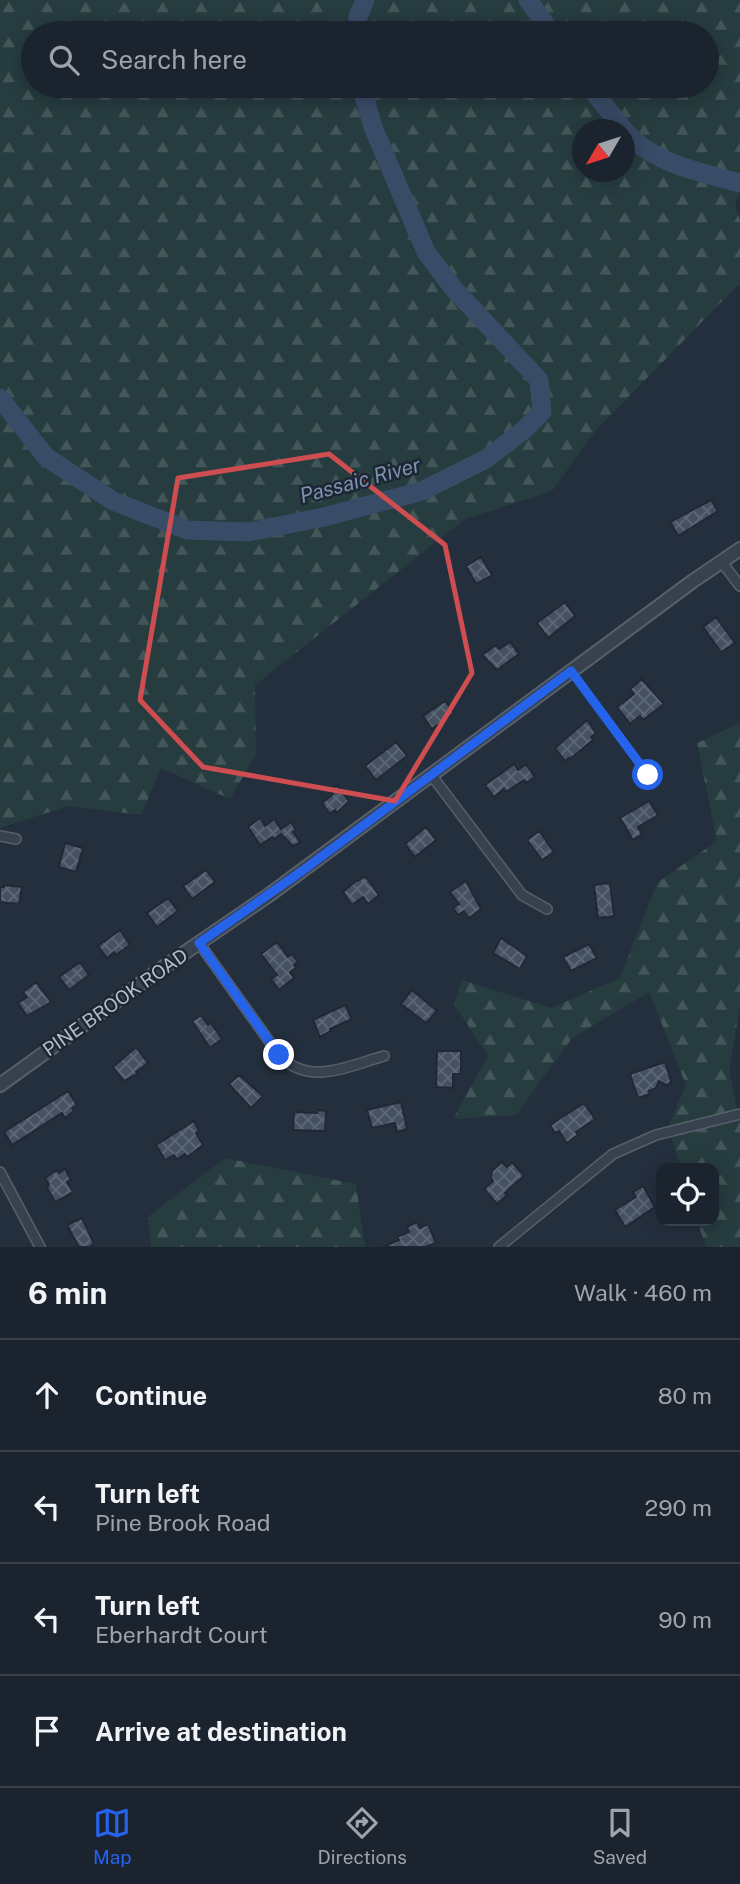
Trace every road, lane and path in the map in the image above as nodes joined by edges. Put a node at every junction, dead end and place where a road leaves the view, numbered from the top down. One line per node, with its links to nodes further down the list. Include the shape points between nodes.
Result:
1 (740, 549): 2 (street, PINE BROOK ROAD)
2 (721, 561): 3 (street); 4 (street, PINE BROOK ROAD)
3 (740, 586)
4 (571, 671): 5 (lane); 6 (street, PINE BROOK ROAD)
5 (648, 775)
6 (432, 776): 9 (street, via 522,895); 10 (street, PINE BROOK ROAD)
7 (0, 836): 8 (street)
8 (16, 839)
9 (547, 909)
10 (199, 943): 11 (street, via 290,1065 324,1073); 12 (street, PINE BROOK ROAD)
11 (384, 1056)
12 (0, 1085)
13 (740, 1114): 16 (street, via 656,1135 613,1154)
14 (0, 1172): 15 (street)
15 (40, 1247)
16 (499, 1247)

